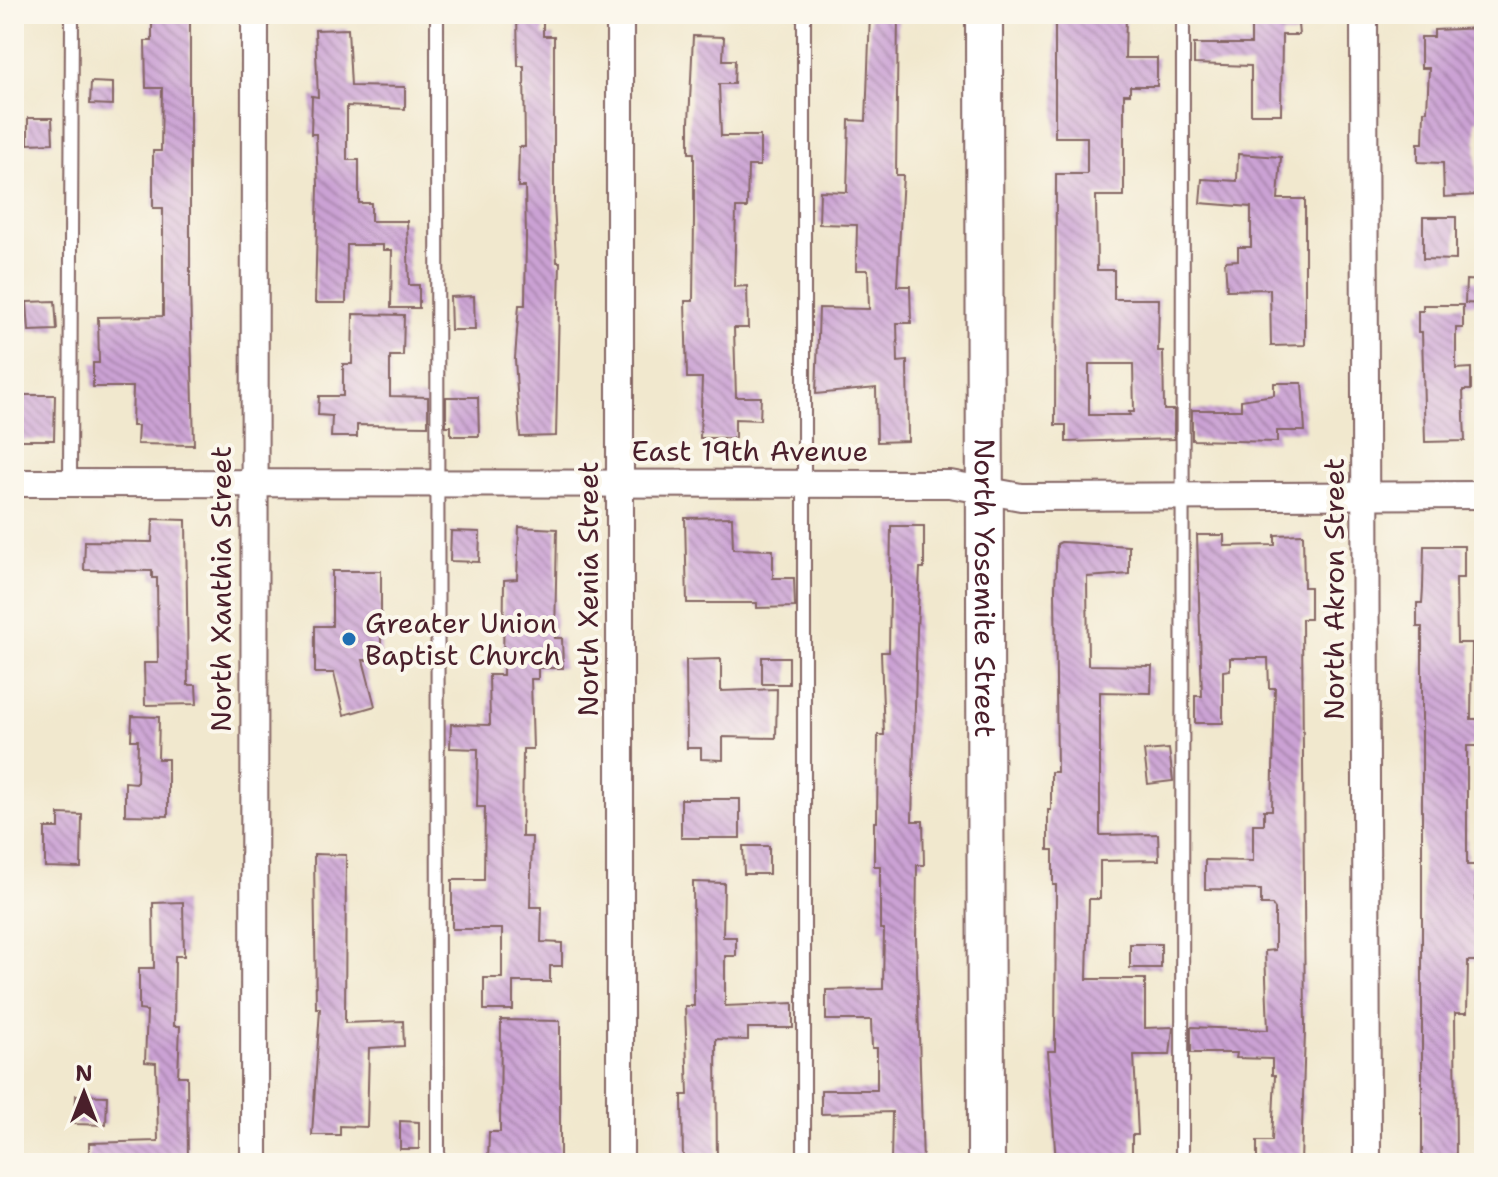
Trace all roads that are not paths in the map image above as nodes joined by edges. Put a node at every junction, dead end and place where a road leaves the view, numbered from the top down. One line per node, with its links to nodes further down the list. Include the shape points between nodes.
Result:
1 (72, 14): 12 (lane)
2 (255, 14): 13 (street, North Xanthia Street)
3 (437, 14): 9 (lane)
4 (620, 14): 10 (street, North Xenia Street)
5 (804, 14): 14 (lane)
6 (984, 14): 15 (main road, North Yosemite Street)
7 (1183, 14): 18 (lane)
8 (1364, 14): 16 (street, North Akron Street)
9 (439, 482): 10 (street, East 19th Avenue); 13 (street, East 19th Avenue); 20 (lane)
10 (620, 482): 14 (street, East 19th Avenue); 21 (street, North Xenia Street)
11 (14, 483): 12 (street, East 19th Avenue)
12 (70, 483): 13 (street, East 19th Avenue)
13 (253, 483): 19 (street, North Xanthia Street)
14 (805, 483): 15 (street, East 19th Avenue, via 950,484); 22 (lane)
15 (986, 491): 18 (street, East 19th Avenue, via 1021,497); 23 (main road, North Yosemite Street)
16 (1366, 495): 17 (street, East 19th Avenue); 18 (street, East 19th Avenue); 25 (street, North Akron Street)
17 (1484, 495)
18 (1182, 496): 24 (lane)
19 (254, 1163)
20 (438, 1163)
21 (620, 1163)
22 (804, 1163)
23 (986, 1163)
24 (1182, 1163)
25 (1367, 1163)

